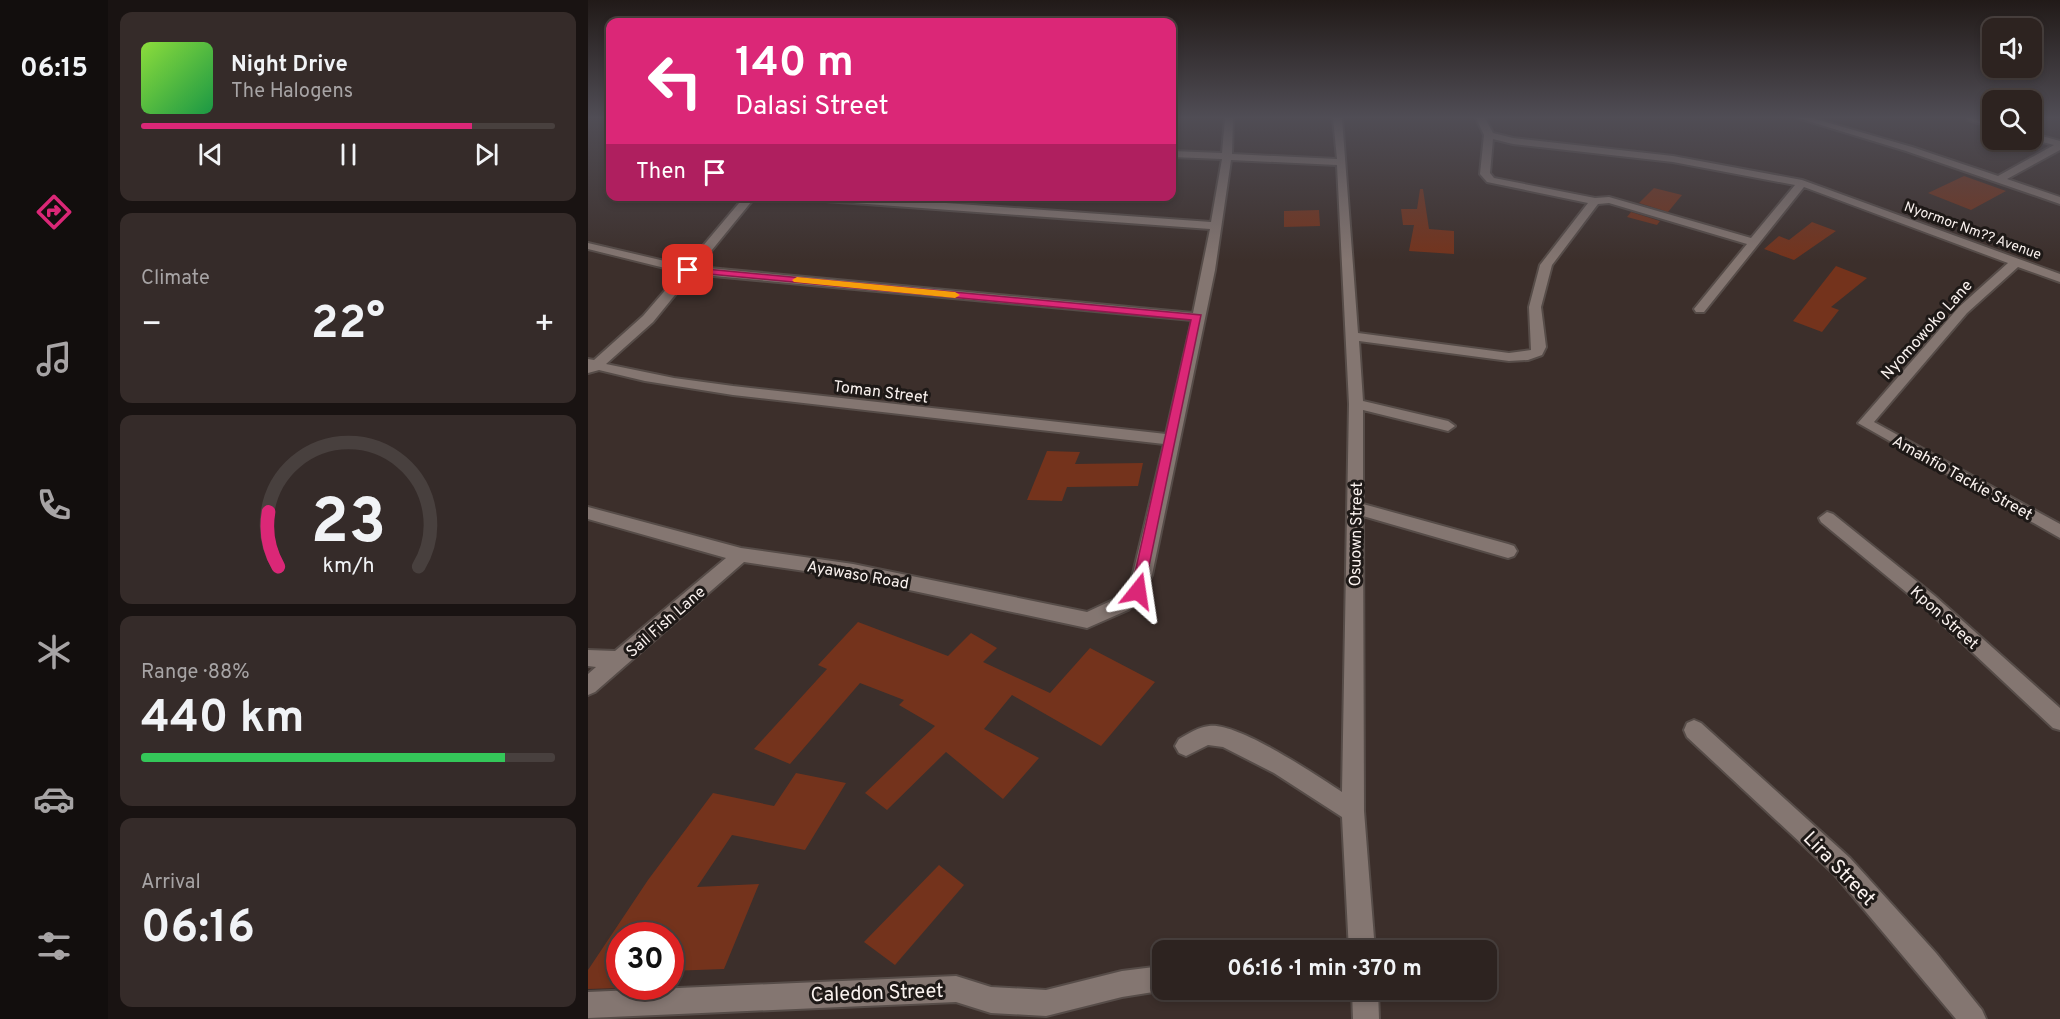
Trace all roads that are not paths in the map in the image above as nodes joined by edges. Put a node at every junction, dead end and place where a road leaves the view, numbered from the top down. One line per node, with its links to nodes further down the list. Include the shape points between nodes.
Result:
1 (1226, 166): 13 (street)
2 (1342, 166): 21 (street, Osuown Street)
3 (1486, 166): 11 (street, via 1485,174 1491,180)
4 (1709, 166): 8 (street, Nyormor Nm?? Avenue)
5 (1955, 166): 7 (street)
6 (2024, 166): 7 (street)
7 (1998, 180): 12 (street)
8 (1802, 183): 14 (street); 16 (street, Nyormor Nm?? Avenue)
9 (748, 201): 17 (street)
10 (868, 201): 13 (street)
11 (1595, 201): 14 (street, via 1609,200); 21 (street, via 1546,265 1535,307 1537,352 1509,357)
12 (2060, 201)
13 (1217, 226): 20 (street)
14 (1755, 243): 19 (street)
15 (588, 246): 17 (street)
16 (2016, 262): 18 (street, Nyormor Nm?? Avenue); 24 (street, Nyomowoko Lane, via 1963,310)
17 (688, 270): 20 (street); 22 (street, via 648,319)
18 (2060, 278)
19 (1700, 309)
20 (1197, 317): 26 (street)
21 (1353, 336): 23 (street, Osuown Street)
22 (591, 367): 26 (street, Toman Street, via 740,391 1025,427)
23 (1356, 404): 25 (street); 27 (street, Osuown Street)
24 (1865, 423): 30 (street, Amahfio Tackie Street)
25 (1448, 426)
26 (1172, 440): 32 (street, Ayawaso Road, via 1138,591 1108,614 1087,620 853,571)
27 (1356, 508): 31 (street); 39 (street, Osuown Street)
28 (588, 513): 32 (street, Ayawaso Road)
29 (1827, 518): 36 (street, Kpon Street, via 1929,601)
30 (2060, 532)
31 (1508, 551)
32 (741, 555): 34 (street, Sail Fish Lane)
33 (588, 658): 34 (street)
34 (619, 660): 35 (street, Sail Fish Lane)
35 (588, 686)
36 (2060, 721)
37 (1694, 730): 45 (street, Lira Street, via 1842,866)
38 (1186, 746): 39 (street, via 1211,735 1221,737 1251,750)
39 (1353, 811): 40 (street, Osuown Street)
40 (1361, 940)
41 (1152, 981): 43 (street, Caledon Street, via 1122,984 1046,1003 991,999 956,988)
42 (1365, 1000): 44 (street)
43 (588, 1005)
44 (1366, 1019)
45 (1973, 1019)

